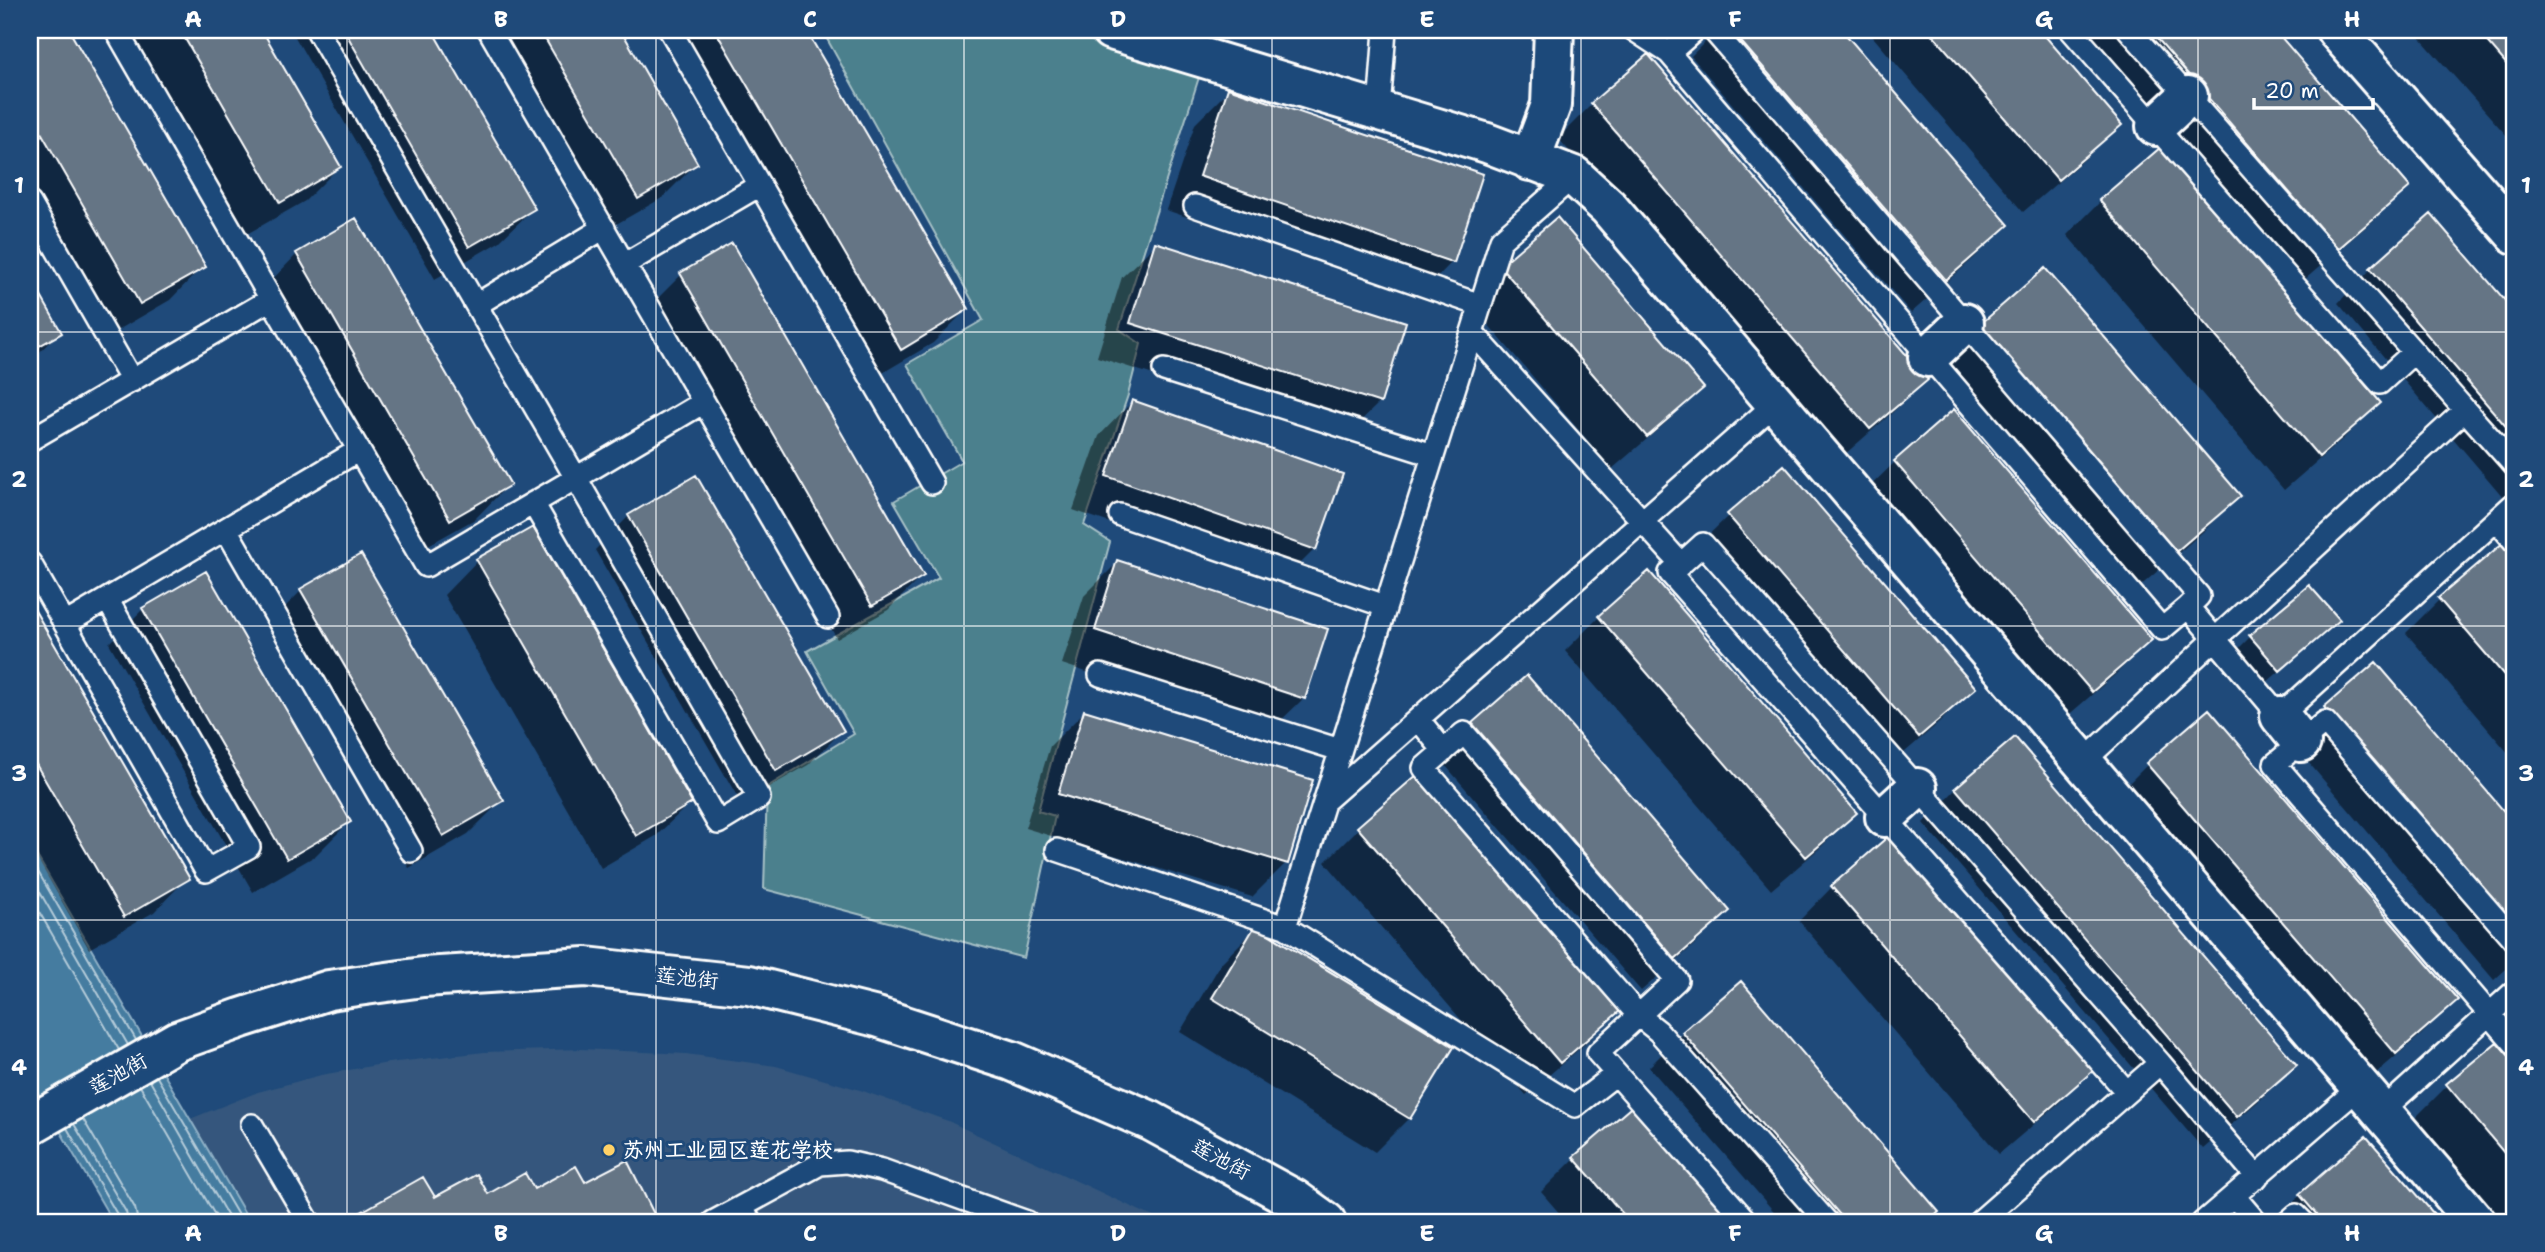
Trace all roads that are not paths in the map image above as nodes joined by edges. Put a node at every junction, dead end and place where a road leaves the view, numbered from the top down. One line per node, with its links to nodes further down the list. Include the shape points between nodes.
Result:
1 (116, 30): 26 (lane)
2 (317, 30): 27 (lane)
3 (489, 30): 23 (lane)
4 (670, 30): 20 (lane)
5 (1111, 30): 16 (street)
6 (1385, 30): 16 (lane)
7 (1554, 30): 18 (street, via 1551,104)
8 (1634, 30): 14 (lane)
9 (1695, 30): 14 (lane)
10 (1713, 30): 29 (lane)
11 (2071, 30): 17 (lane)
12 (2129, 30): 15 (lane)
13 (2336, 30): 24 (street)
14 (1669, 53): 32 (lane)
15 (2188, 96): 17 (street); 31 (lane)
16 (1379, 110): 18 (street)
17 (2155, 126): 31 (lane, via 2380,383)
18 (1530, 161): 19 (street)
19 (1574, 176): 28 (lane, via 1501,240); 36 (street, via 1608,207)
20 (760, 185): 25 (lane); 43 (lane)
21 (30, 202): 34 (lane)
22 (1195, 206): 28 (lane)
23 (604, 228): 25 (lane); 27 (lane)
24 (2515, 234)
25 (625, 264): 35 (lane)
26 (271, 299): 34 (lane); 39 (lane)
27 (476, 305): 42 (lane)
28 (1480, 305): 30 (lane)
29 (1964, 323): 32 (street); 55 (lane, via 2199,596)
30 (1472, 332): 40 (lane); 48 (lane)
31 (2414, 352): 37 (lane)
32 (1928, 357): 55 (lane, via 2162,629)
33 (1164, 370): 40 (lane)
34 (132, 381): 38 (lane)
35 (704, 402): 42 (lane); 56 (lane)
36 (1776, 403): 48 (lane); 64 (street)
37 (2465, 410): 41 (lane); 58 (lane)
38 (30, 440)
39 (359, 450): 44 (lane, via 426,566); 49 (lane)
40 (1433, 455): 54 (lane)
41 (2515, 466)
42 (576, 478): 44 (lane); 44 (lane, via 759,798 718,823)
43 (932, 483)
44 (533, 503)
45 (2515, 503): 47 (lane)
46 (1120, 515): 54 (lane)
47 (2496, 520): 50 (lane); 61 (lane)
48 (1642, 521): 52 (lane); 60 (lane)
49 (226, 528): 53 (lane); 69 (lane)
50 (2515, 542)
51 (30, 563): 57 (lane)
52 (1681, 564): 65 (lane, via 1703,544); 67 (lane, via 1671,573)
53 (107, 599): 57 (lane); 57 (lane, via 250,847 206,871)
54 (1385, 606): 62 (lane)
55 (2188, 607): 58 (lane)
56 (828, 617)
57 (65, 624)
58 (2216, 639): 61 (lane); 64 (lane)
59 (1100, 675): 62 (lane)
60 (1418, 719): 63 (lane); 66 (lane)
61 (2291, 729): 71 (lane, via 2325,722); 73 (lane, via 2275,764)
62 (1340, 750): 66 (lane)
63 (1444, 751): 74 (lane, via 1424,768); 74 (lane, via 1464,733 1677,980)
64 (2082, 762): 79 (street)
65 (1917, 788): 67 (street); 76 (lane)
66 (1325, 801): 70 (lane)
67 (1885, 817): 78 (lane)
68 (1057, 850): 70 (lane)
69 (411, 851)
70 (1285, 927): 77 (lane, via 1575,1106)
71 (2515, 941)
72 (2515, 991): 73 (lane)
73 (2489, 1014): 75 (lane); 79 (lane)
74 (1639, 1016): 77 (lane, via 1598,1054); 90 (lane, via 1658,1031)
75 (2515, 1044)
76 (2160, 1063): 78 (lane); 82 (lane)
77 (1616, 1074): 89 (lane)
78 (2127, 1092): 91 (lane)
79 (2371, 1100): 82 (lane); 96 (street)
80 (37, 1121): 88 (street, 莲池街, via 177,1041 329,990 445,976 586,967 749,985 877,1017 1013,1060 1151,1121 1294,1199)
81 (252, 1125): 85 (lane)
82 (2257, 1177): 83 (lane)
83 (2234, 1196): 92 (lane); 93 (lane)
84 (745, 1215): 86 (lane); 87 (lane, via 820,1164 847,1163 883,1170)
85 (309, 1222)
86 (713, 1222)
87 (1027, 1222)
88 (1326, 1222)
89 (1747, 1222)
90 (1827, 1222)
91 (1979, 1222)
92 (2203, 1222)
93 (2256, 1222)
94 (2288, 1222): 95 (lane, via 2296,1215)
95 (2303, 1222)
96 (2476, 1222)

